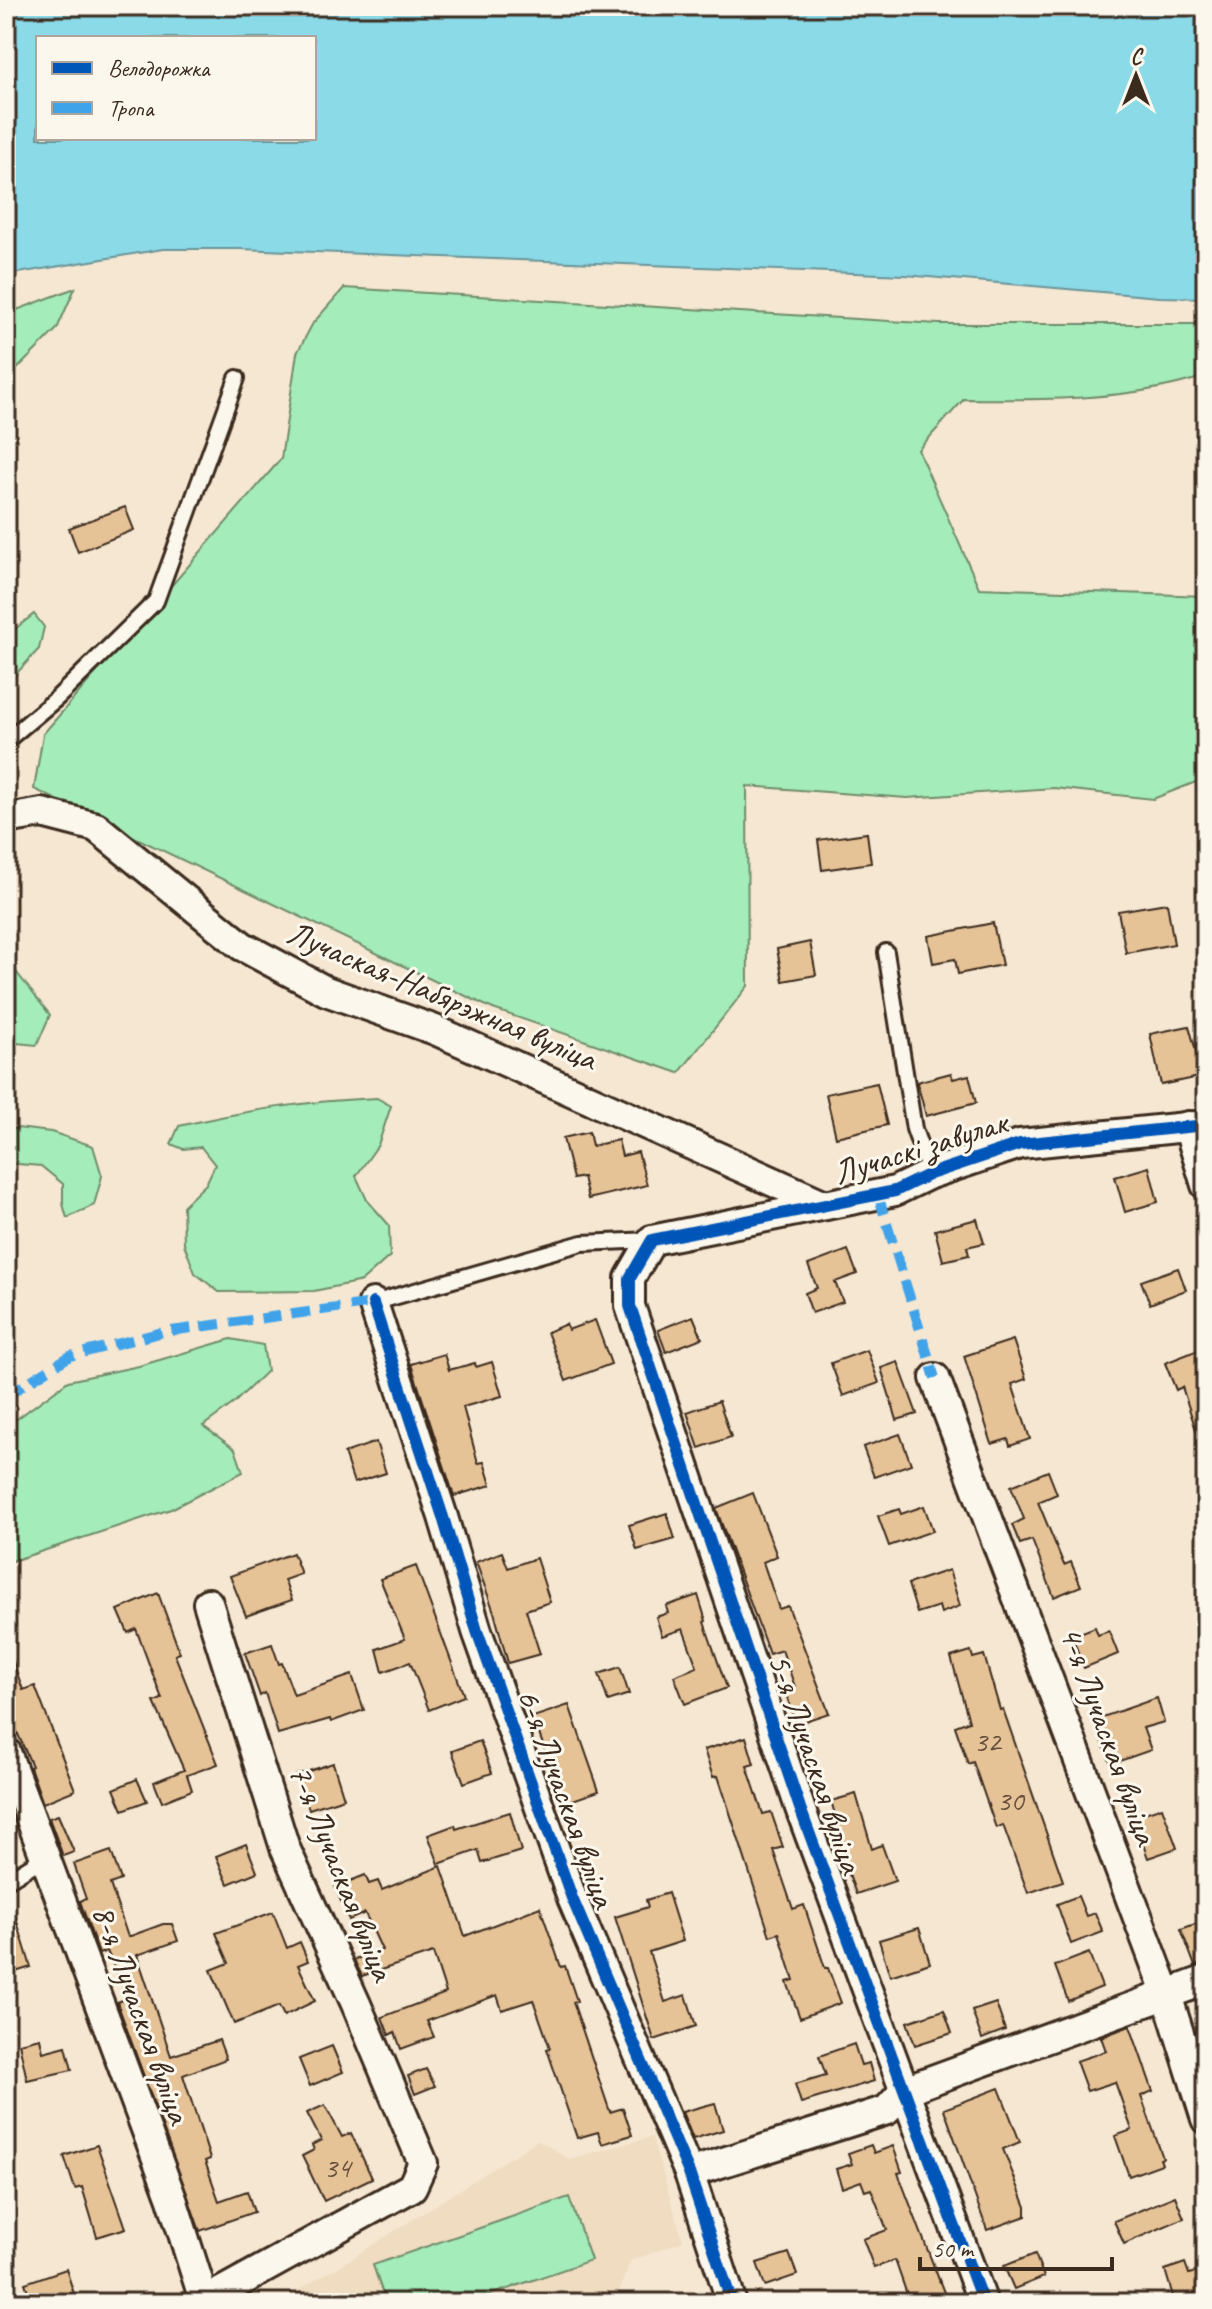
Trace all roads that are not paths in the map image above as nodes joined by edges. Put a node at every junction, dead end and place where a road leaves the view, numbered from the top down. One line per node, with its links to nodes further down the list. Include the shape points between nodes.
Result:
1 (237, 378): 2 (lane, via 156,601)
2 (6, 741)
3 (6, 819): 8 (street, Лучаская-Набярэжная вуліца, via 42,813 96,827 242,946 326,991 435,1030)
4 (886, 952): 6 (lane, via 914,1129)
5 (1197, 1125): 6 (street, Лучаскі завулак, via 1020,1144); 7 (street)
6 (930, 1174): 8 (street, Лучаскі завулак, via 895,1191)
7 (1206, 1185)
8 (825, 1205): 9 (street, Лучаскі завулак)
9 (652, 1240): 10 (lane, via 582,1243); 18 (street, 5-я Лучаская вуліца, via 630,1278 630,1306 795,1793)
10 (373, 1303): 20 (street, 6-я Лучаская вуліца, via 477,1631 572,1898)
11 (935, 1378): 17 (street, 4-я Лучаская вуліца)
12 (208, 1603): 21 (street, 7-я Лучаская вуліца, via 285,1848 423,2163 412,2187)
13 (6, 1752): 14 (street, 8-я Лучаская вуліца)
14 (45, 1857): 15 (lane); 21 (street, 8-я Лучаская вуліца)
15 (6, 1881)
16 (1206, 1980): 17 (street)
17 (1167, 1995): 18 (street); 19 (street, 4-я Лучаская вуліца)
18 (905, 2090): 20 (street, via 887,2110); 23 (street, 5-я Лучаская вуліца)
19 (1206, 2119)
20 (689, 2173): 22 (street, 6-я Лучаская вуліца)
21 (205, 2302)
22 (732, 2303)
23 (983, 2303)

